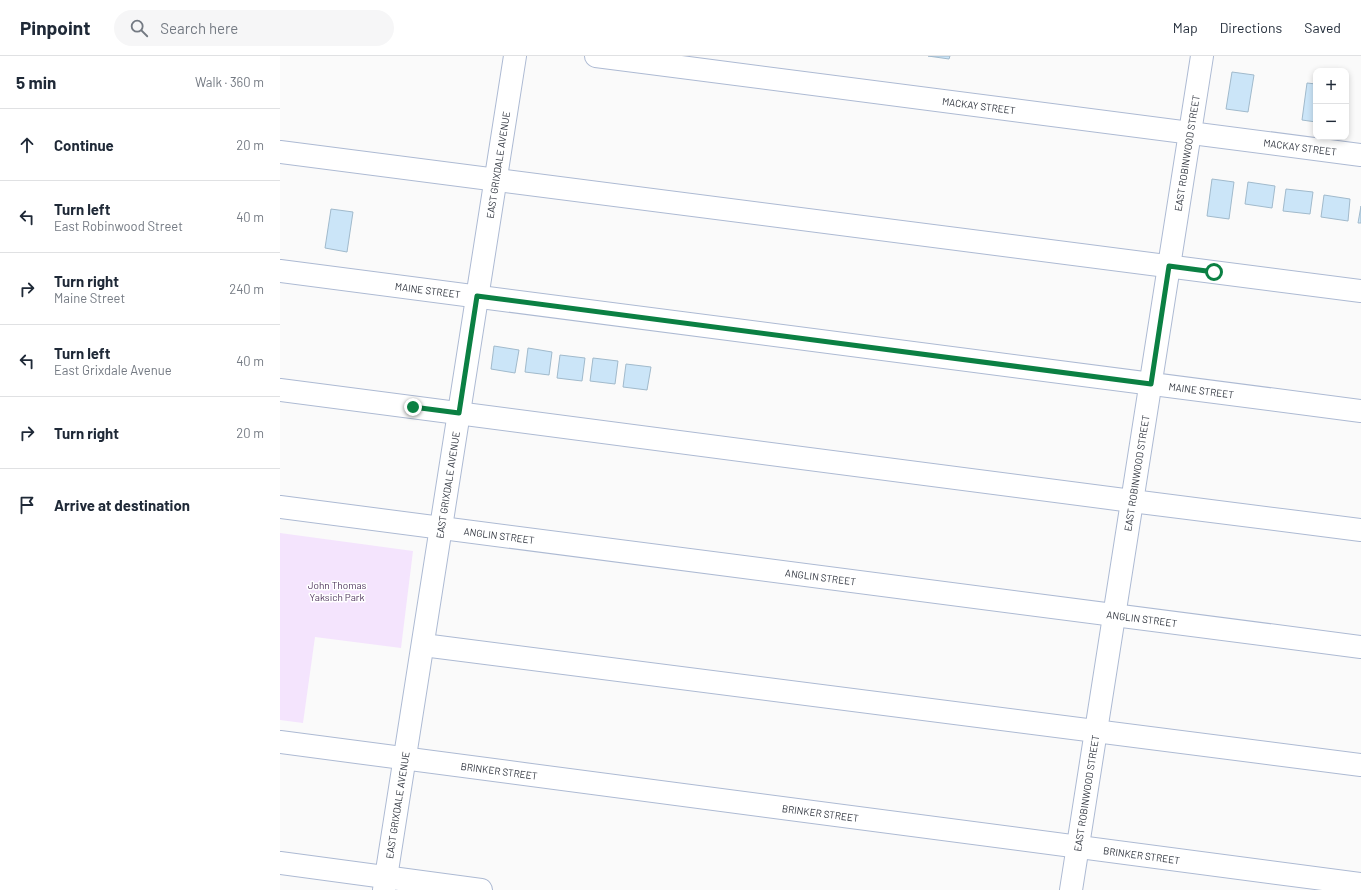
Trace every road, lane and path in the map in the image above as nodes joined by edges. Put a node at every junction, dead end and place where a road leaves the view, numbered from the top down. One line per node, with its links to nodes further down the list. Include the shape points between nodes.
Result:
1 (515, 56): 7 (street, EAST GRIXDALE AVENUE)
2 (596, 56): 4 (street, MACKAY STREET)
3 (1202, 56): 4 (street, EAST ROBINWOOD STREET)
4 (1190, 133): 6 (street, MACKAY STREET); 8 (street, EAST ROBINWOOD STREET)
5 (280, 152): 7 (street)
6 (1361, 155)
7 (495, 179): 8 (street); 11 (street, EAST GRIXDALE AVENUE)
8 (1169, 266): 10 (street); 12 (street, EAST ROBINWOOD STREET)
9 (280, 271): 11 (street, MAINE STREET)
10 (1361, 291)
11 (477, 296): 12 (street, MAINE STREET); 15 (street, EAST GRIXDALE AVENUE)
12 (1151, 384): 14 (street, MAINE STREET); 16 (street, EAST ROBINWOOD STREET)
13 (280, 390): 15 (street)
14 (1361, 410)
15 (459, 413): 16 (street); 18 (street, EAST GRIXDALE AVENUE)
16 (1132, 502): 19 (street); 20 (street, EAST ROBINWOOD STREET)
17 (280, 507): 18 (street, ANGLIN STREET)
18 (441, 528): 20 (street, ANGLIN STREET); 21 (street, EAST GRIXDALE AVENUE)
19 (1361, 530)
20 (1115, 615): 22 (street, ANGLIN STREET); 23 (street, EAST ROBINWOOD STREET)
21 (423, 645): 23 (street); 25 (street, EAST GRIXDALE AVENUE)
22 (1361, 647)
23 (1097, 730): 26 (street); 27 (street, EAST ROBINWOOD STREET)
24 (280, 742): 25 (street, BRINKER STREET)
25 (405, 759): 27 (street, BRINKER STREET); 29 (street, EAST GRIXDALE AVENUE)
26 (1361, 765)
27 (1078, 846): 30 (street, BRINKER STREET); 32 (street, EAST ROBINWOOD STREET)
28 (280, 863): 29 (street)
29 (386, 883): 31 (street)
30 (1361, 884)
31 (481, 890)
32 (1071, 890)

